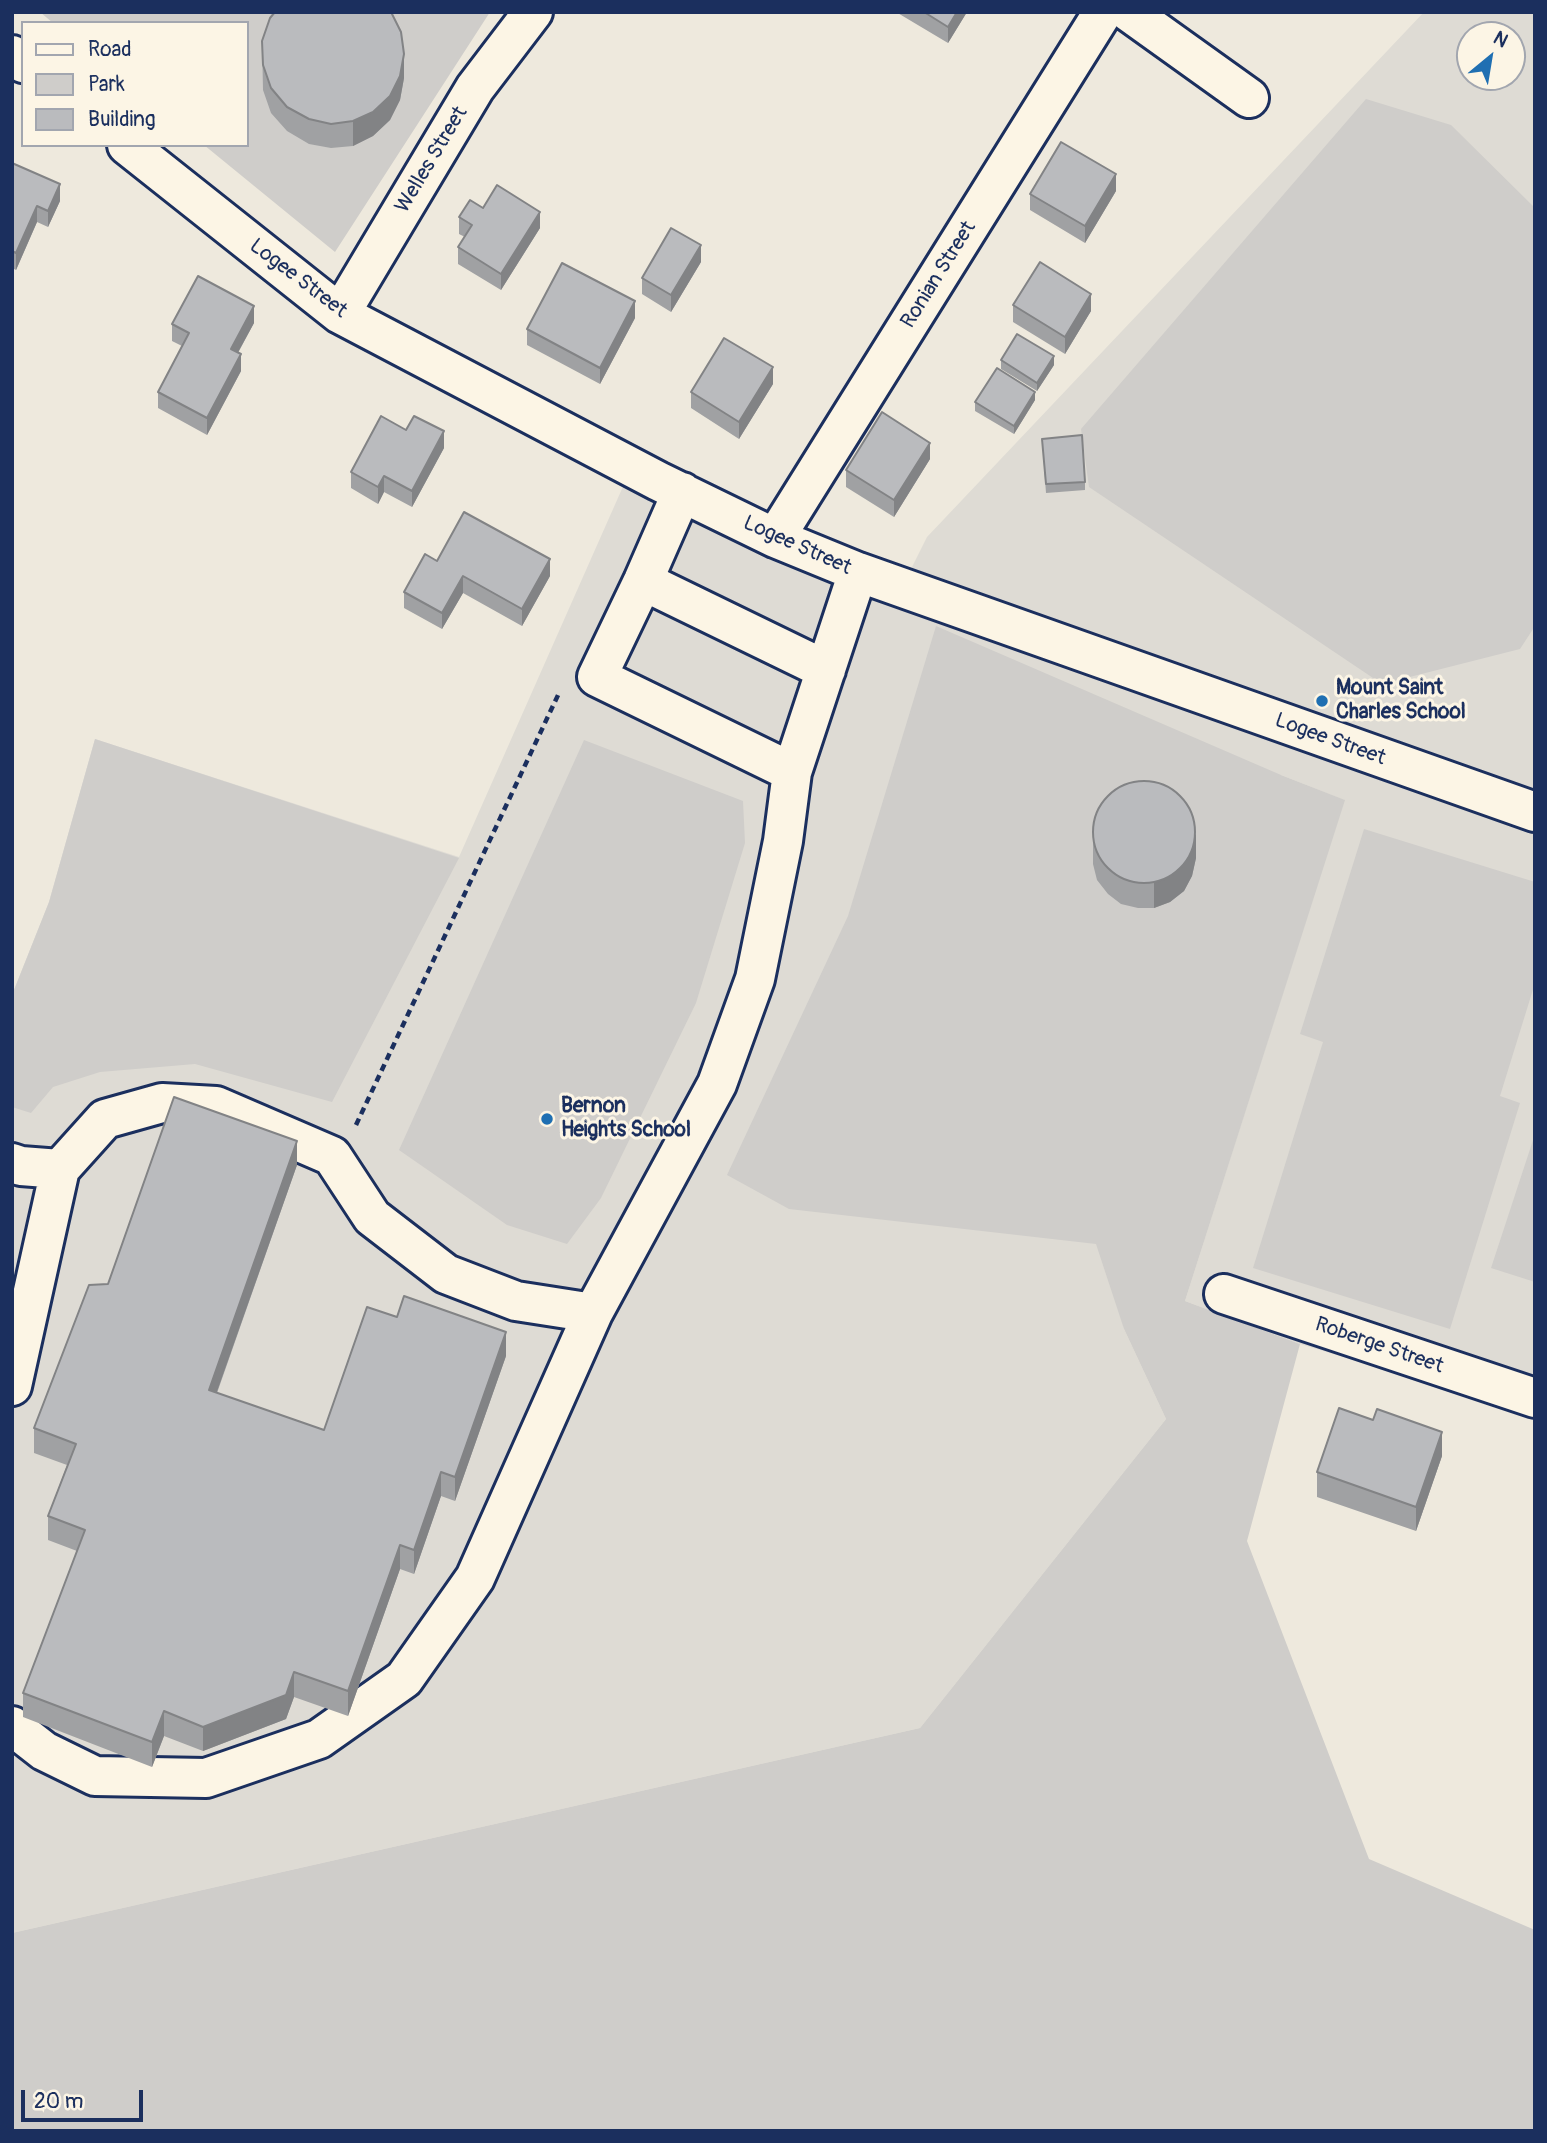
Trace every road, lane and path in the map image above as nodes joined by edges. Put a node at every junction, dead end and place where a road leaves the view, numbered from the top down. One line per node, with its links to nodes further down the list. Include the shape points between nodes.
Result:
1 (533, 12): 6 (street, Welles Street, via 475,88)
2 (1103, 12): 8 (street, Ronian Street)
3 (1129, 12): 4 (street)
4 (1249, 98)
5 (130, 147): 6 (street, Logee Street)
6 (340, 314): 7 (street, Logee Street)
7 (682, 492): 8 (street, Logee Street); 10 (street)
8 (775, 538): 9 (street, Logee Street)
9 (858, 572): 11 (street); 14 (street, Logee Street)
10 (643, 580): 11 (street); 13 (street, via 597,677)
11 (826, 670): 13 (street)
12 (564, 682): 15 (path, via 352,1134)
13 (792, 772): 19 (street, via 755,979 717,1084)
14 (1535, 812)
15 (332, 1156): 17 (street, via 216,1106 162,1104 105,1119); 19 (street, via 372,1217 446,1274 516,1300)
16 (12, 1163): 17 (street)
17 (60, 1169): 20 (street)
18 (1224, 1294): 21 (street, Roberge Street)
19 (593, 1313): 22 (street, via 475,1578 404,1679 383,1694 319,1739 206,1778 95,1776 44,1751)
20 (12, 1386)
21 (1535, 1398)
22 (12, 1726)

